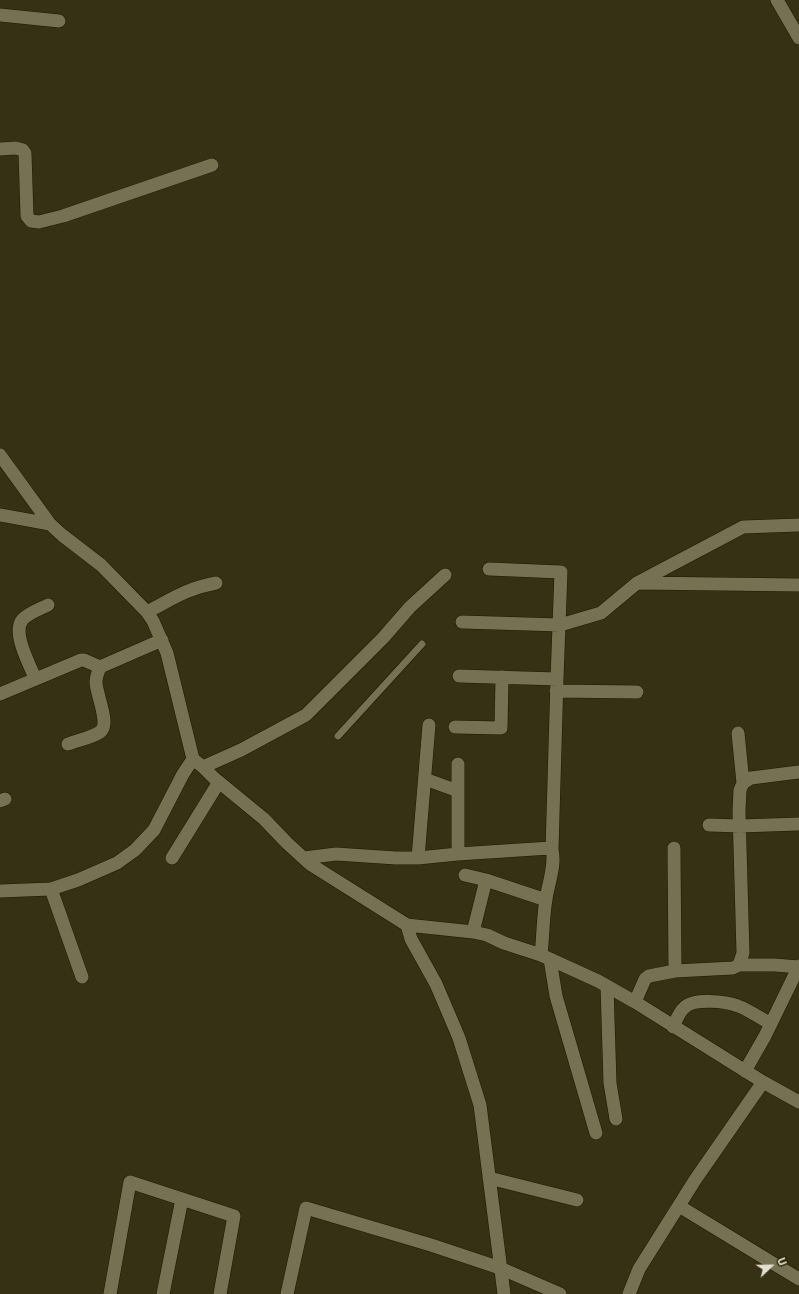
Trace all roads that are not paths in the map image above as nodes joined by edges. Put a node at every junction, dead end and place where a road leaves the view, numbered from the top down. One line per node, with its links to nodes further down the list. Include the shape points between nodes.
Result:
1 (777, 0): 4 (street)
2 (0, 15): 3 (street)
3 (59, 21)
4 (799, 38)
5 (0, 149): 6 (street, via 16,148 25,153 27,216 31,221 39,222)
6 (212, 165)
7 (0, 455): 9 (street)
8 (0, 515): 9 (street)
9 (50, 524): 17 (street, via 101,565)
10 (799, 525): 14 (street, via 743,528)
11 (489, 569): 19 (street, via 562,572)
12 (445, 575): 36 (street, via 410,607 383,638 306,715)
13 (216, 583): 17 (street, via 185,592)
14 (637, 583): 15 (street); 19 (street, via 601,613)
15 (799, 585)
16 (48, 605): 25 (street, via 24,618 18,631)
17 (147, 612): 20 (street)
18 (462, 622): 19 (street)
19 (560, 625): 26 (street)
20 (162, 640): 22 (street); 34 (street)
21 (422, 644): 32 (lane)
22 (100, 667): 25 (street, via 81,660); 33 (street, via 96,682 104,727 96,735)
23 (459, 676): 24 (street)
24 (502, 677): 26 (street); 30 (street, via 501,728)
25 (35, 678): 28 (street)
26 (557, 685): 27 (street); 46 (street)
27 (637, 692)
28 (0, 694)
29 (429, 726): 38 (street)
30 (455, 727)
31 (738, 733): 40 (street)
32 (338, 736)
33 (68, 744)
34 (192, 759): 36 (street); 53 (street, via 154,830 135,850 117,863)
35 (458, 764): 41 (street)
36 (204, 767): 39 (street)
37 (799, 772): 40 (street, via 751,778)
38 (425, 779): 41 (street); 50 (street)
39 (219, 782): 48 (street); 49 (street, via 264,819)
40 (743, 783): 44 (street, via 740,790)
41 (458, 792): 47 (street)
42 (799, 824): 44 (street)
43 (709, 825): 44 (street)
44 (740, 826): 59 (street, via 743,953)
45 (674, 848): 61 (street)
46 (552, 850): 47 (street, via 547,848); 55 (street, via 551,878)
47 (458, 854): 50 (street)
48 (172, 858)
49 (304, 858): 50 (street, via 336,854); 56 (street)
50 (418, 858)
51 (465, 875): 52 (street)
52 (486, 880): 55 (street); 57 (street)
53 (51, 889): 54 (street); 62 (street)
54 (0, 891)
55 (546, 900): 58 (street)
56 (407, 924): 57 (street); 72 (street, via 411,939 436,984 459,1038 480,1105)
57 (473, 932): 58 (street)
58 (546, 957): 63 (street); 71 (street)
59 (739, 965): 60 (street); 61 (street, via 725,969)
60 (799, 967): 65 (street)
61 (676, 971): 64 (street, via 647,977)
62 (82, 977)
63 (607, 986): 64 (street); 70 (street, via 610,1083)
64 (635, 1002): 66 (street)
65 (771, 1024): 66 (street, via 738,1006 696,1002 682,1009); 67 (street)
66 (673, 1027): 67 (street)
67 (745, 1071): 68 (street)
68 (763, 1082): 69 (street); 75 (street)
69 (798, 1098)
70 (616, 1119)
71 (596, 1133)
72 (489, 1178): 74 (street); 76 (street)
73 (182, 1199): 78 (street, via 130,1182); 79 (street); 80 (street, via 234,1216)
74 (577, 1200)
75 (678, 1206): 77 (street); 84 (street, via 639,1269)
76 (500, 1268): 81 (street, via 306,1208); 82 (street); 83 (street)
77 (799, 1279)
78 (110, 1294)
79 (163, 1294)
80 (220, 1294)
81 (287, 1294)
82 (504, 1294)
83 (560, 1294)
84 (629, 1294)

